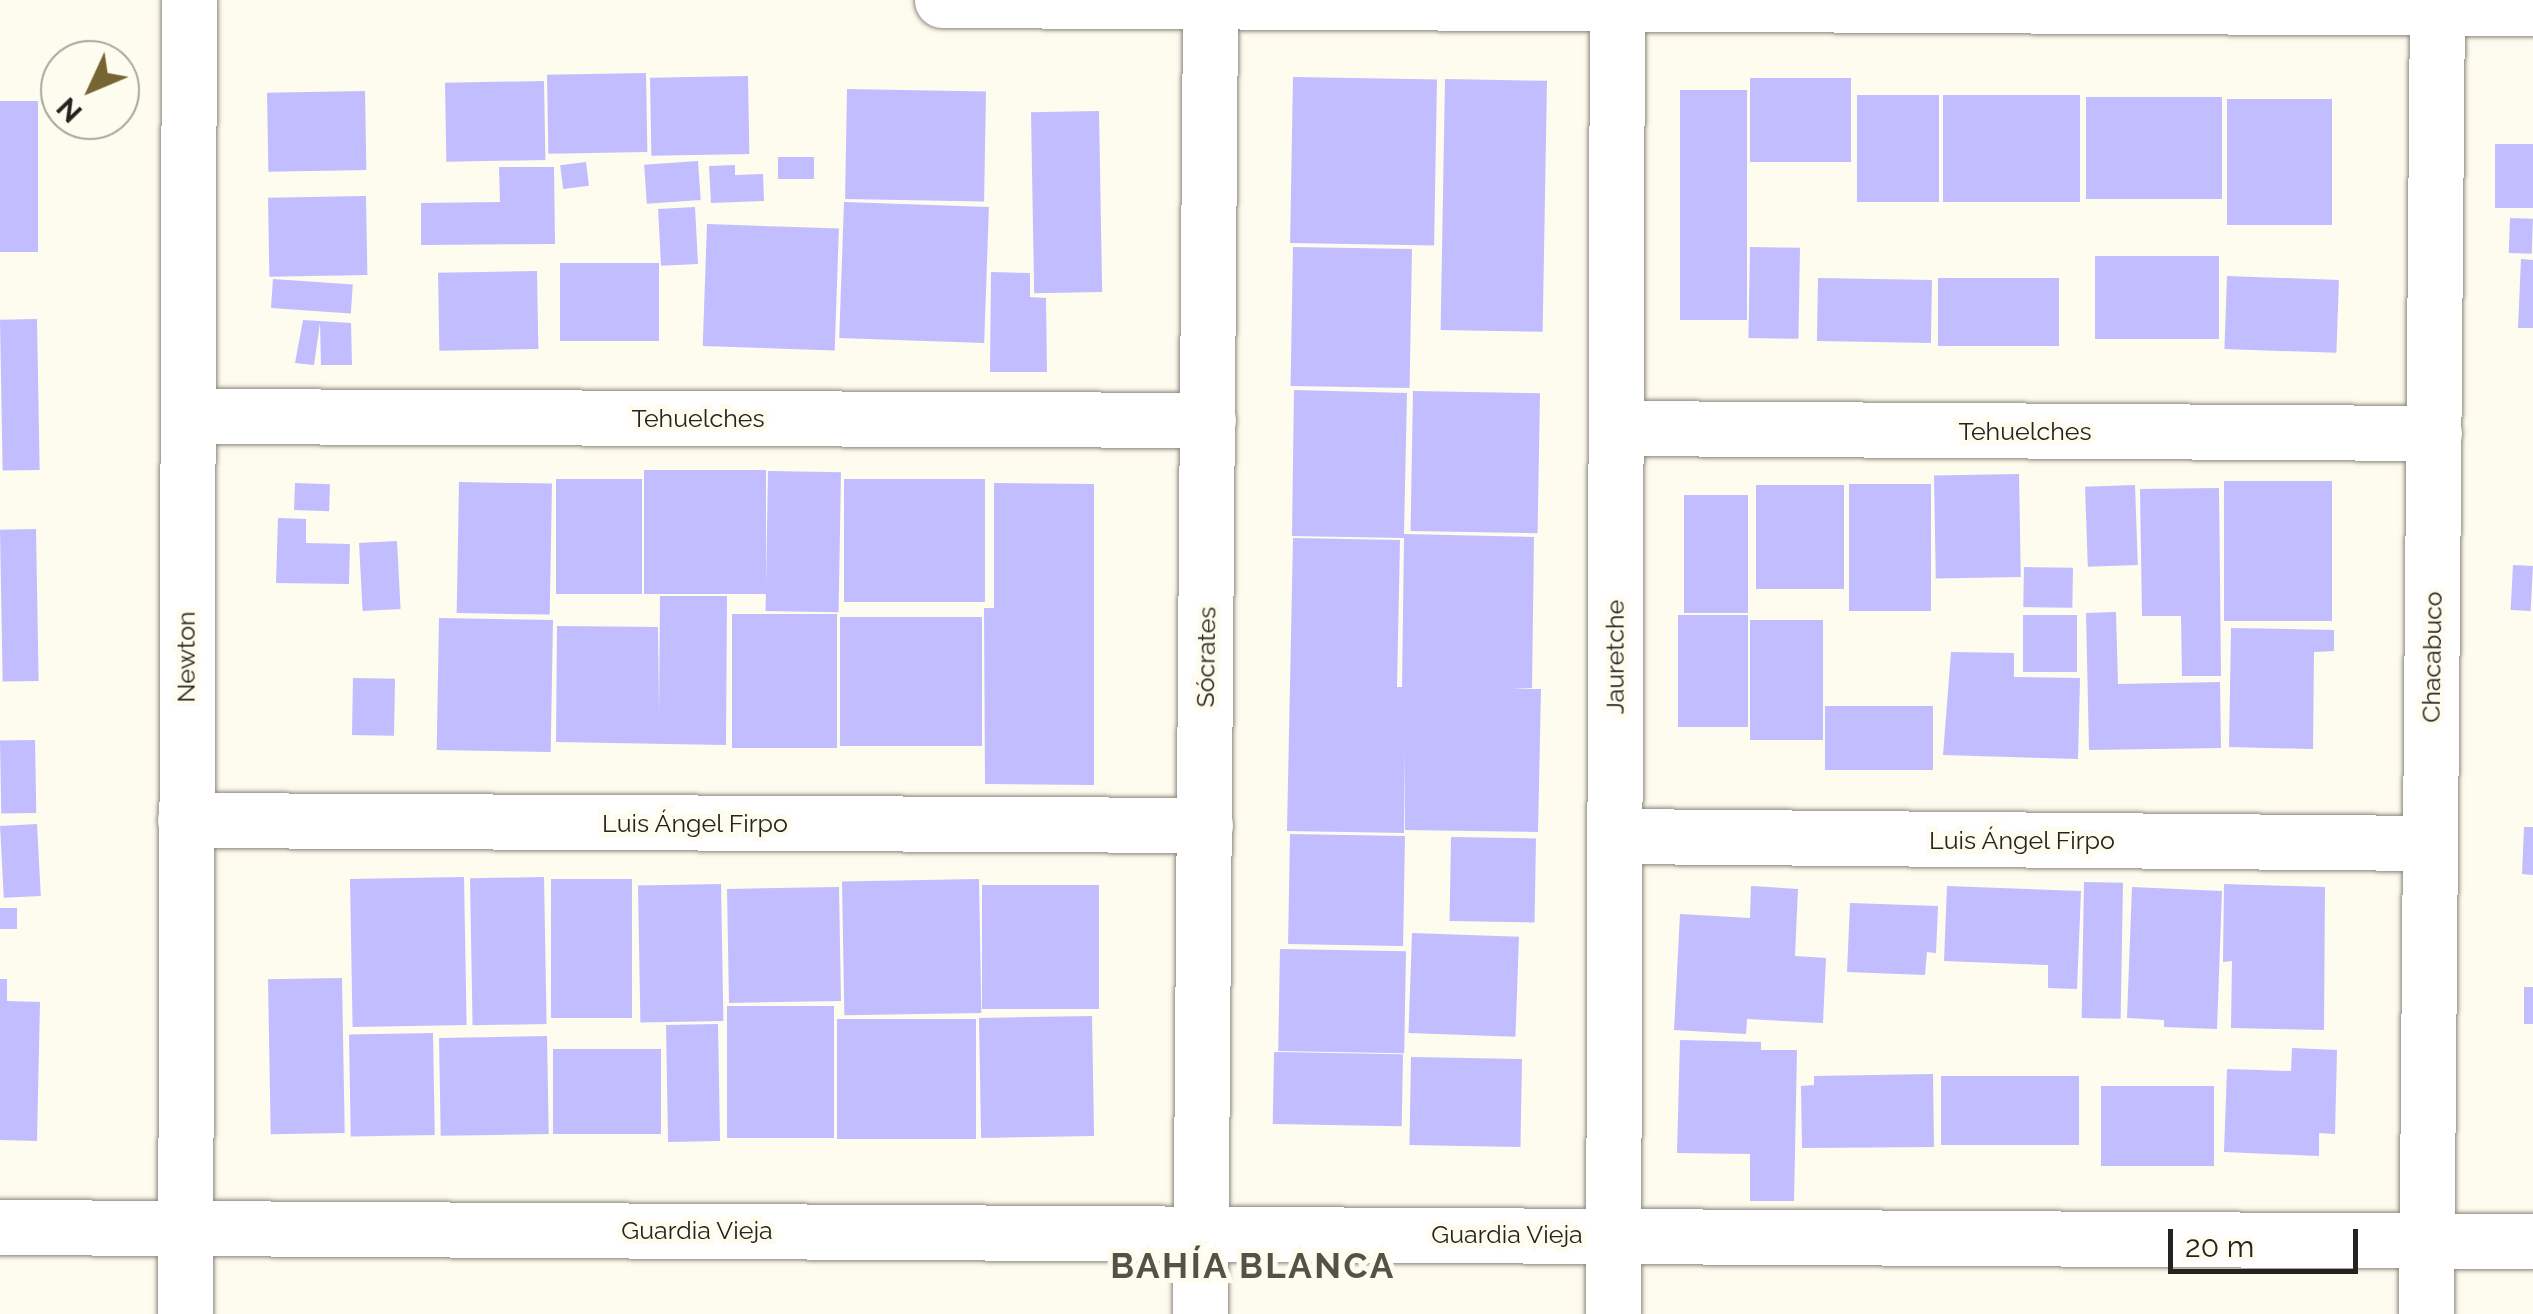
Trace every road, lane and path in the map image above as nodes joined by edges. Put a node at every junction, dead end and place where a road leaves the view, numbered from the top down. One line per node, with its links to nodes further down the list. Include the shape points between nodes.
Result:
1 (189, 0): 8 (street, Newton)
2 (942, 0): 3 (street)
3 (1210, 1): 4 (street); 9 (street, Sócrates)
4 (1617, 2): 5 (street); 10 (street, Jauretche)
5 (2010, 3): 6 (street)
6 (2437, 4): 7 (street); 11 (street, Chacabuco)
7 (2533, 8)
8 (188, 416): 9 (street, Tehuelches); 12 (street, Newton)
9 (1208, 420): 13 (street, Sócrates)
10 (1616, 428): 11 (street, Tehuelches); 14 (street, Jauretche)
11 (2434, 433): 15 (street, Chacabuco)
12 (185, 820): 13 (street, Luis Ángel Firpo); 17 (street, Newton)
13 (1204, 825): 18 (street, Sócrates)
14 (1615, 836): 15 (street, Luis Ángel Firpo); 19 (street, Jauretche)
15 (2430, 843): 20 (street, Chacabuco)
16 (0, 1227): 17 (street, Guardia Vieja)
17 (186, 1228): 18 (street, Guardia Vieja); 22 (street, Newton)
18 (1200, 1232): 19 (street, Guardia Vieja); 23 (street, Sócrates)
19 (1614, 1235): 20 (street, Guardia Vieja); 24 (street, Jauretche)
20 (2426, 1241): 21 (street, Guardia Vieja); 25 (street, Chacabuco)
21 (2533, 1241)
22 (185, 1314)
23 (1200, 1314)
24 (1613, 1314)
25 (2426, 1314)

